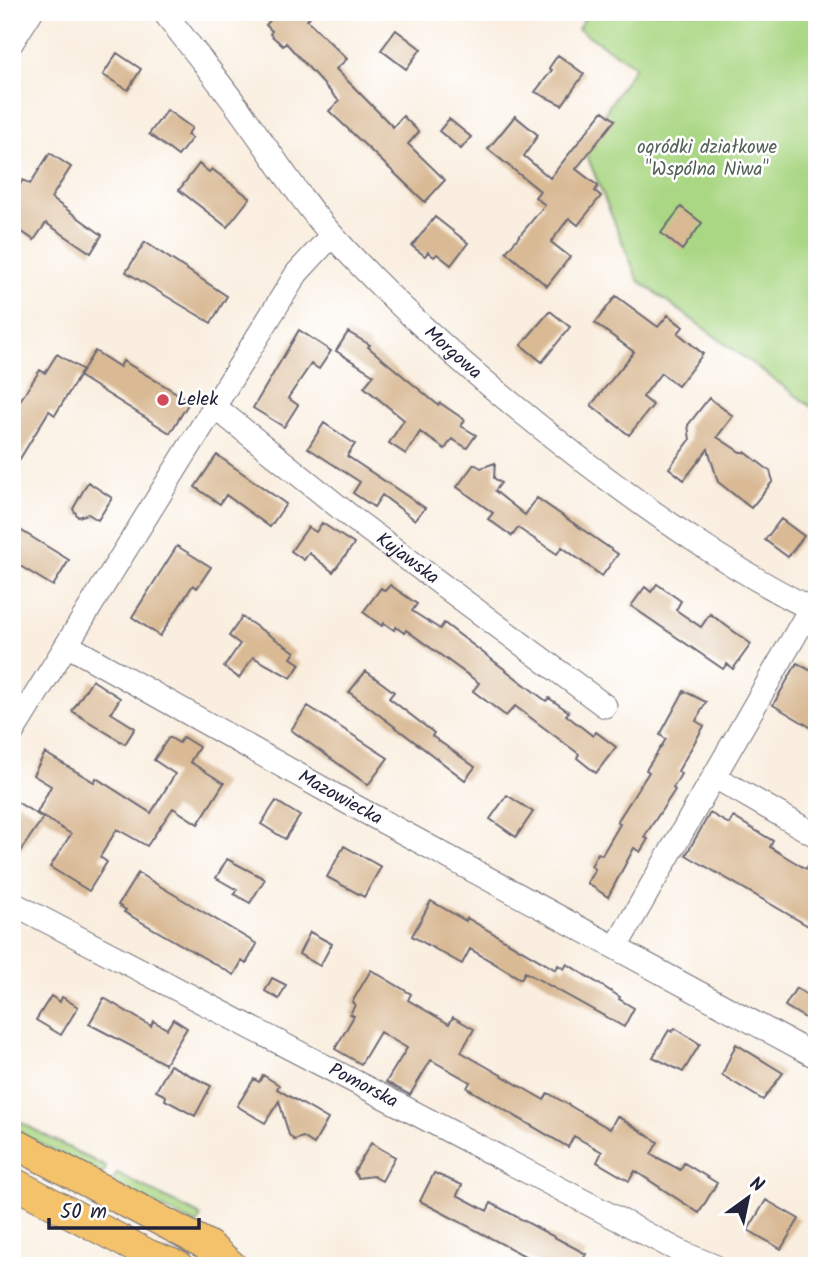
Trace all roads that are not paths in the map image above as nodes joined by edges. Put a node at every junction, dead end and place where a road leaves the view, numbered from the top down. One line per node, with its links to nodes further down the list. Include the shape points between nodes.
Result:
1 (31, 12): 3 (street)
2 (164, 12): 4 (street, Morgowa)
3 (12, 42)
4 (332, 235): 5 (street, via 304,262); 6 (street, Morgowa, via 440,342 542,428 691,540)
5 (215, 407): 7 (street); 8 (street, Kujawska, via 355,520)
6 (814, 610): 10 (street)
7 (67, 645): 9 (street); 13 (street, Mazowiecka)
8 (605, 706)
9 (12, 733)
10 (715, 777): 11 (street); 13 (street)
11 (817, 836)
12 (12, 903): 20 (street, Pomorska)
13 (615, 947): 14 (street, Mazowiecka)
14 (817, 1057)
15 (12, 1142): 19 (main road, via 209,1246)
16 (12, 1182): 17 (main road)
17 (151, 1260): 18 (main road)
18 (178, 1266)
19 (232, 1266)
20 (714, 1266)

